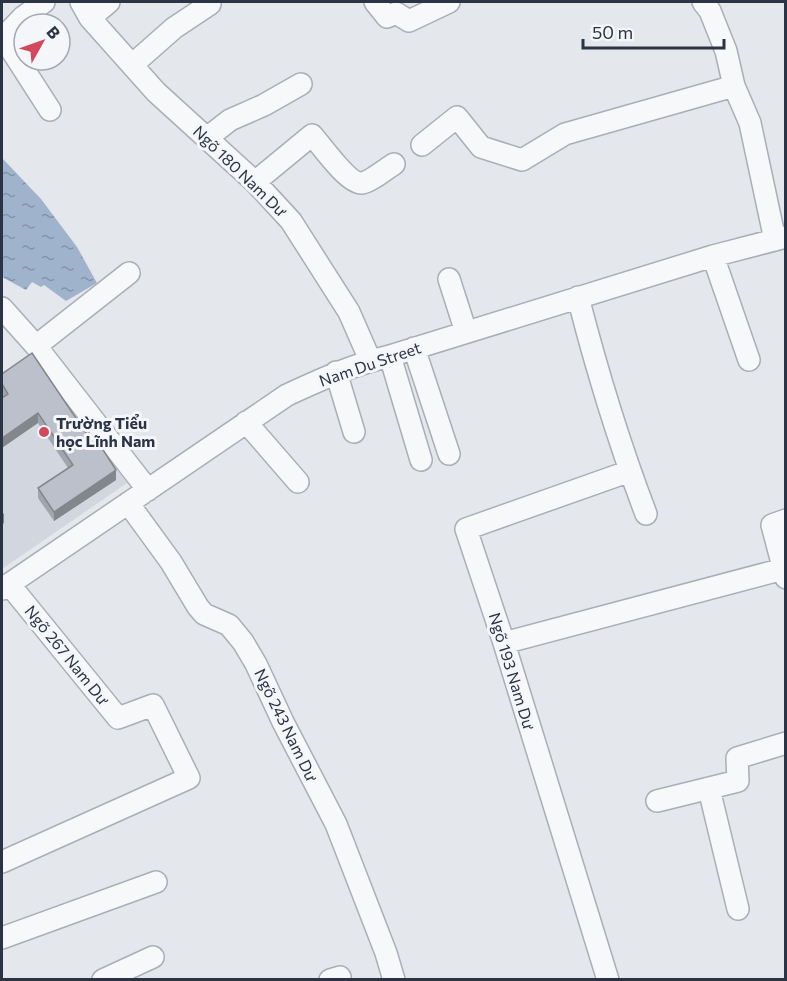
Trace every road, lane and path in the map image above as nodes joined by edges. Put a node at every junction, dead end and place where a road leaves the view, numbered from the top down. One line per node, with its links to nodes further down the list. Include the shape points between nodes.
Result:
1 (44, 2): 8 (street)
2 (109, 2): 7 (street)
3 (375, 2): 4 (street, via 387,17 396,13 409,21)
4 (449, 2)
5 (703, 2): 11 (street, via 726,51)
6 (210, 4): 9 (street, via 174,28)
7 (85, 10): 9 (street, Ngõ 180 Nam Dư)
8 (2, 38): 12 (street)
9 (132, 65): 13 (street, Ngõ 180 Nam Dư)
10 (301, 84): 13 (street, via 230,120)
11 (734, 86): 14 (street, via 565,134 522,160 481,147 457,117); 17 (street, via 750,123)
12 (50, 110)
13 (207, 138): 16 (street, Ngõ 180 Nam Dư)
14 (422, 145)
15 (394, 164): 16 (street, via 364,183 356,183 312,135)
16 (255, 182): 26 (street, Ngõ 180 Nam Dư, via 291,221)
17 (780, 238): 18 (street, Nam Du Street)
18 (713, 256): 21 (street, Nam Du Street); 27 (street)
19 (129, 273): 24 (street)
20 (449, 279): 23 (street)
21 (578, 297): 23 (street, Nam Du Street); 33 (street)
22 (2, 308): 24 (street)
23 (466, 332): 25 (street, Nam Du Street)
24 (36, 346): 35 (street)
25 (414, 348): 26 (street, Nam Du Street); 31 (street)
26 (380, 358): 28 (street, Nam Du Street); 32 (street, Ngõ 180 Nam Dư)
27 (749, 360)
28 (336, 372): 29 (street, Nam Du Street); 30 (street)
29 (246, 422): 34 (street); 35 (street, Nam Du Street)
30 (354, 432)
31 (449, 454)
32 (421, 460)
33 (630, 471): 37 (street); 41 (street, Ngõ 193 Nam Dư, via 466,529)
34 (298, 482)
35 (148, 490): 36 (street, Nam Du Street)
36 (128, 503): 40 (street, Nam Du Street); 51 (street, Ngõ 243 Nam Dư, via 198,607 204,614 229,625 256,664 336,824)
37 (645, 514)
38 (786, 520): 39 (street, via 772,525)
39 (784, 574): 41 (street)
40 (5, 587): 45 (street, Ngõ 267 Nam Dư, via 118,718 153,705 189,778)
41 (504, 643): 52 (street, Ngõ 193 Nam Dư)
42 (786, 743): 43 (street, via 736,758 738,781)
43 (709, 789): 44 (street); 47 (street)
44 (657, 801)
45 (2, 862)
46 (156, 882): 48 (street)
47 (738, 909)
48 (2, 938)
49 (153, 957): 50 (street)
50 (103, 980)
51 (394, 980)
52 (608, 980)

